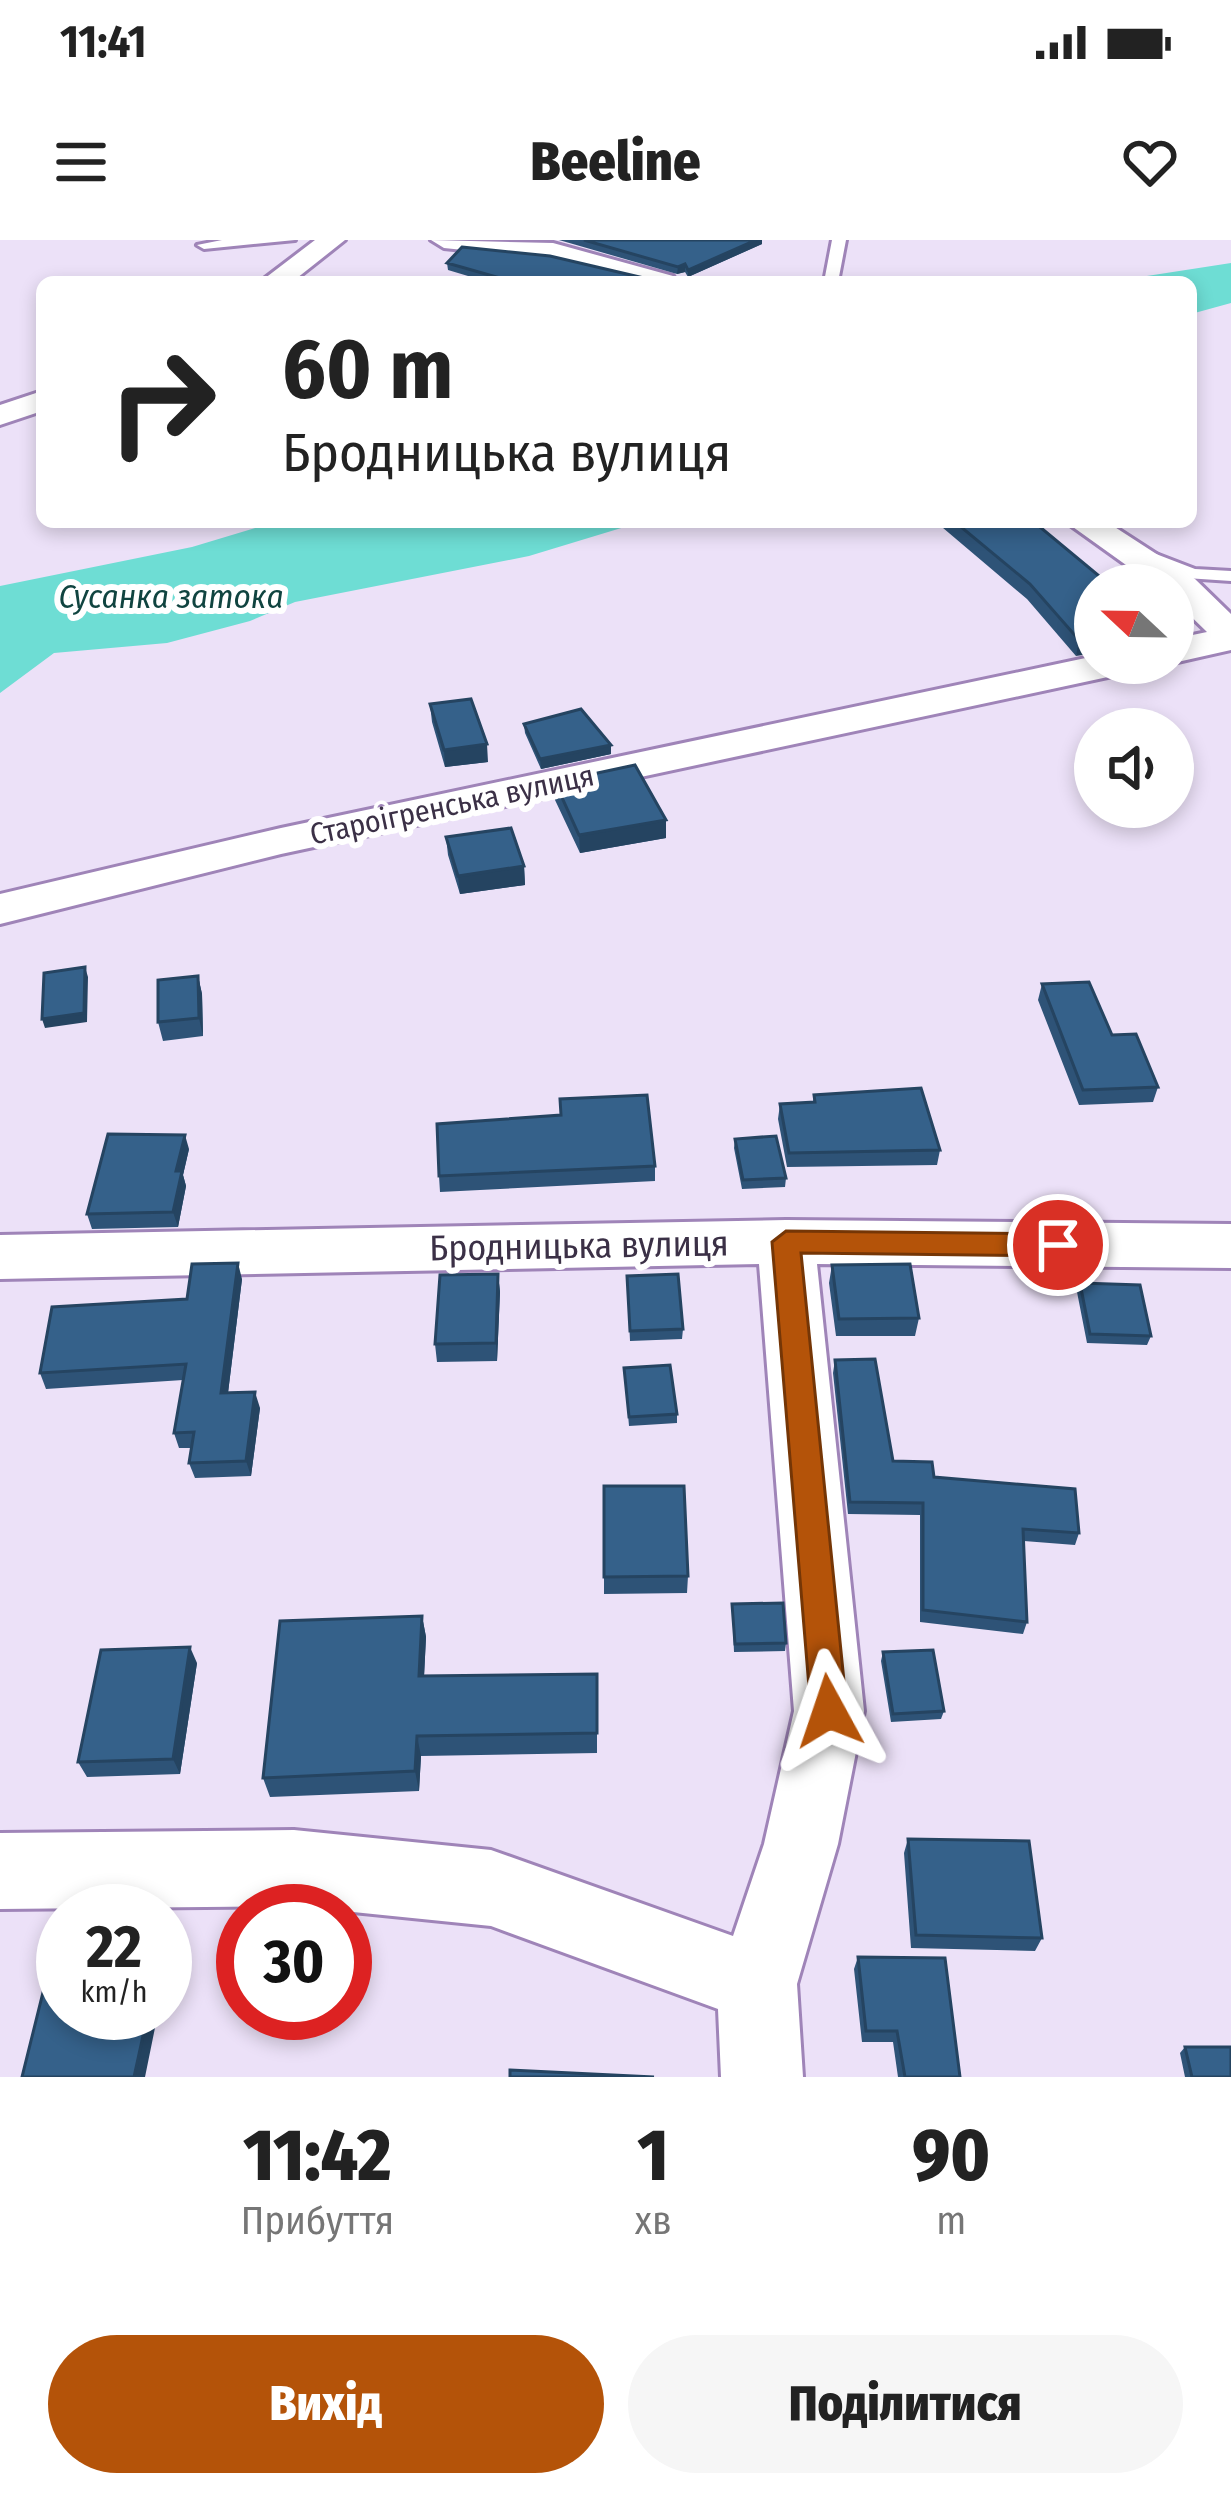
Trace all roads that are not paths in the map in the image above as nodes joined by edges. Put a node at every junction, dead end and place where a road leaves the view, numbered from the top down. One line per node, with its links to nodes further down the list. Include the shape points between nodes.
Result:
1 (287, 240): 6 (lane)
2 (332, 240): 7 (street)
3 (444, 240): 5 (street)
4 (839, 240): 9 (lane)
5 (511, 243): 8 (street)
6 (204, 245)
7 (282, 276)
8 (642, 276)
9 (832, 276)
10 (36, 402): 11 (street)
11 (0, 416)
12 (1093, 528): 13 (street)
13 (1124, 546): 14 (lane, via 1192,574); 15 (street, via 1182,587)
14 (1231, 576)
15 (1231, 637): 16 (street)
16 (1194, 646)
17 (1074, 672): 18 (street, Староігренська вулиця)
18 (0, 909)
19 (786, 1242): 20 (street, Бродницька вулиця); 21 (street, Бродницька вулиця); 23 (street, via 829,1711 801,1844)
20 (1231, 1246)
21 (0, 1257)
22 (0, 1871): 23 (street, via 294,1868 491,1888)
23 (757, 1984): 24 (street)
24 (761, 2077)

